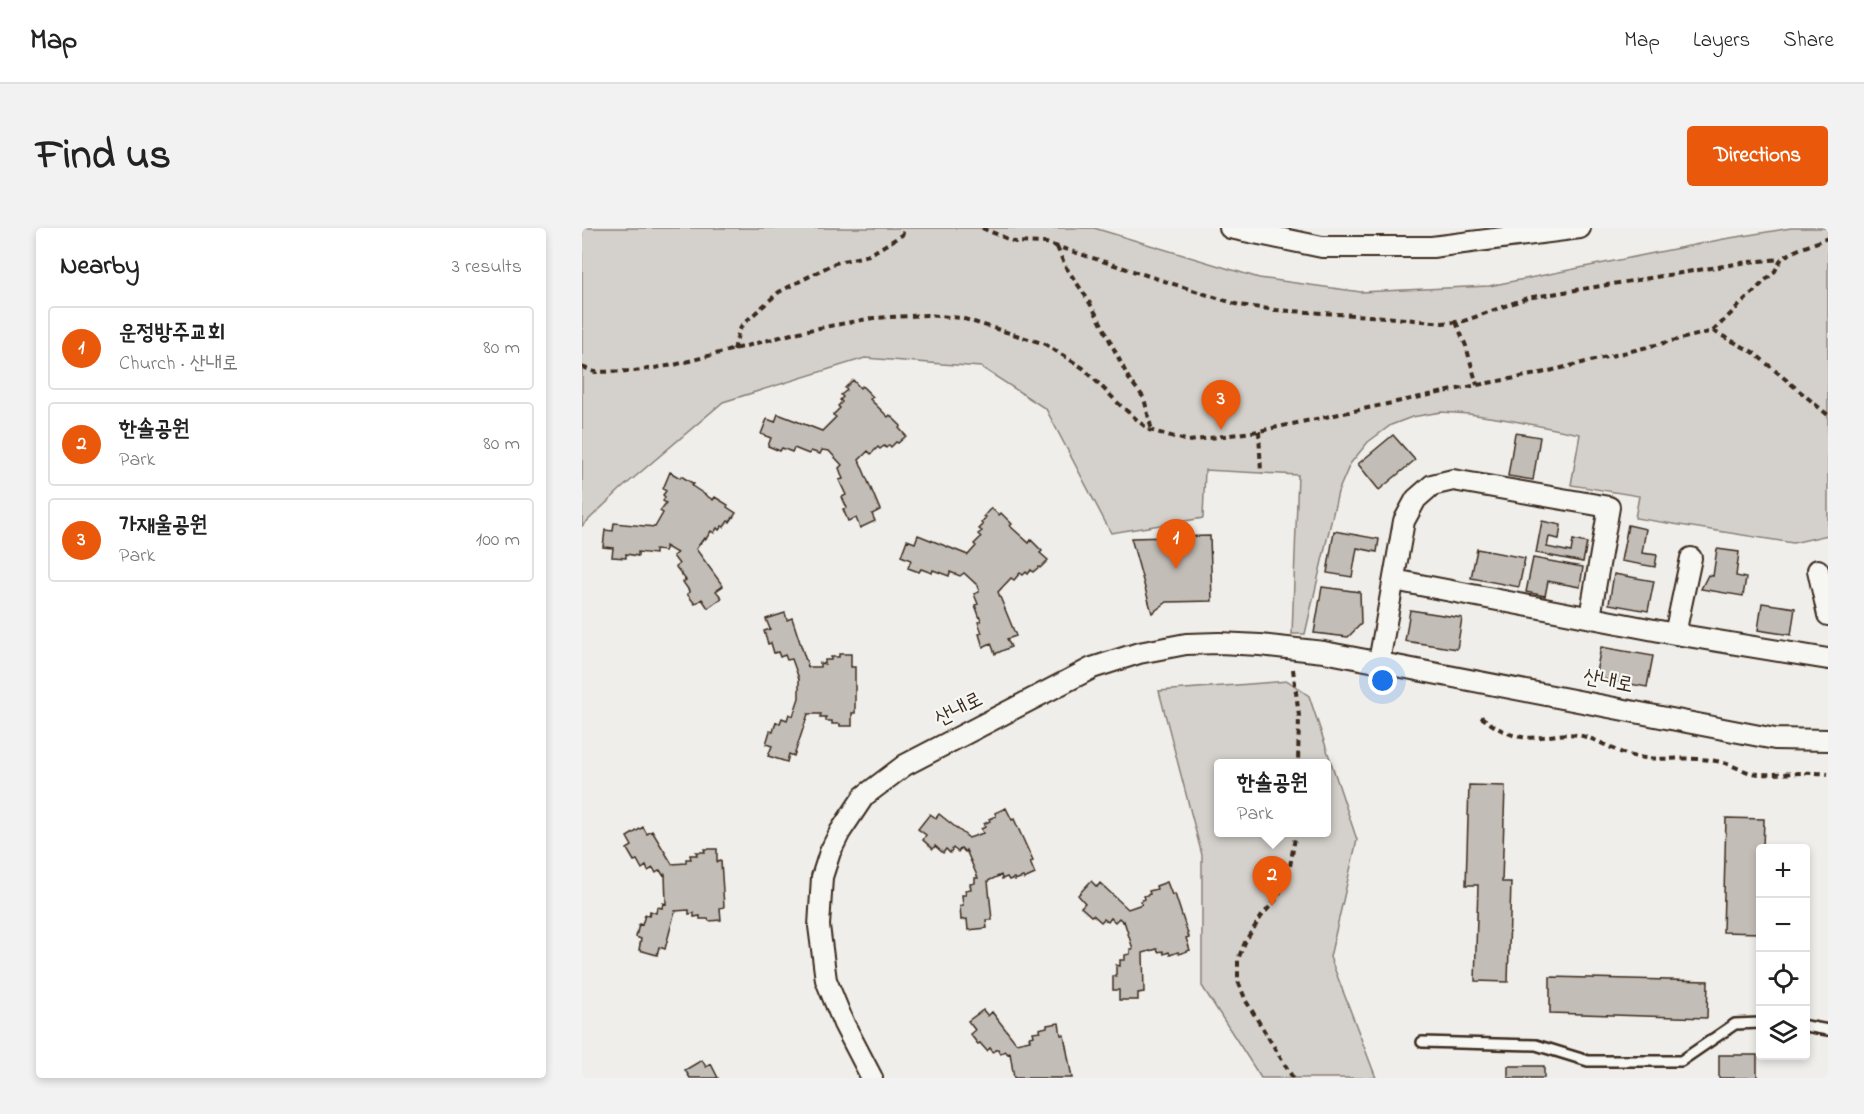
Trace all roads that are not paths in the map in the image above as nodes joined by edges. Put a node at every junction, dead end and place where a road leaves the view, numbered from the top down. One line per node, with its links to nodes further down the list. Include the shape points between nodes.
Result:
1 (1230, 228): 2 (street, via 1322,246 1432,247)
2 (1580, 228)
3 (1690, 558): 8 (street)
4 (1818, 570): 6 (street)
5 (1394, 580): 7 (street); 7 (street, via 1404,521 1416,499 1432,485 1453,480 1609,507); 10 (street)
6 (1828, 615)
7 (1590, 617): 8 (street)
8 (1675, 634): 9 (street)
9 (1828, 659)
10 (1379, 662): 11 (street, 산내로, via 1776,739); 16 (street, 산내로, via 1260,645 1186,644 1139,653 1092,668 905,765 864,796 830,852 822,877 819,926 826,980)
11 (1828, 740)
12 (1756, 1023): 15 (lane, via 1736,1024 1681,1061 1588,1061 1536,1045)
13 (1810, 1027): 14 (lane)
14 (1828, 1030)
15 (1422, 1042)
16 (872, 1078)

